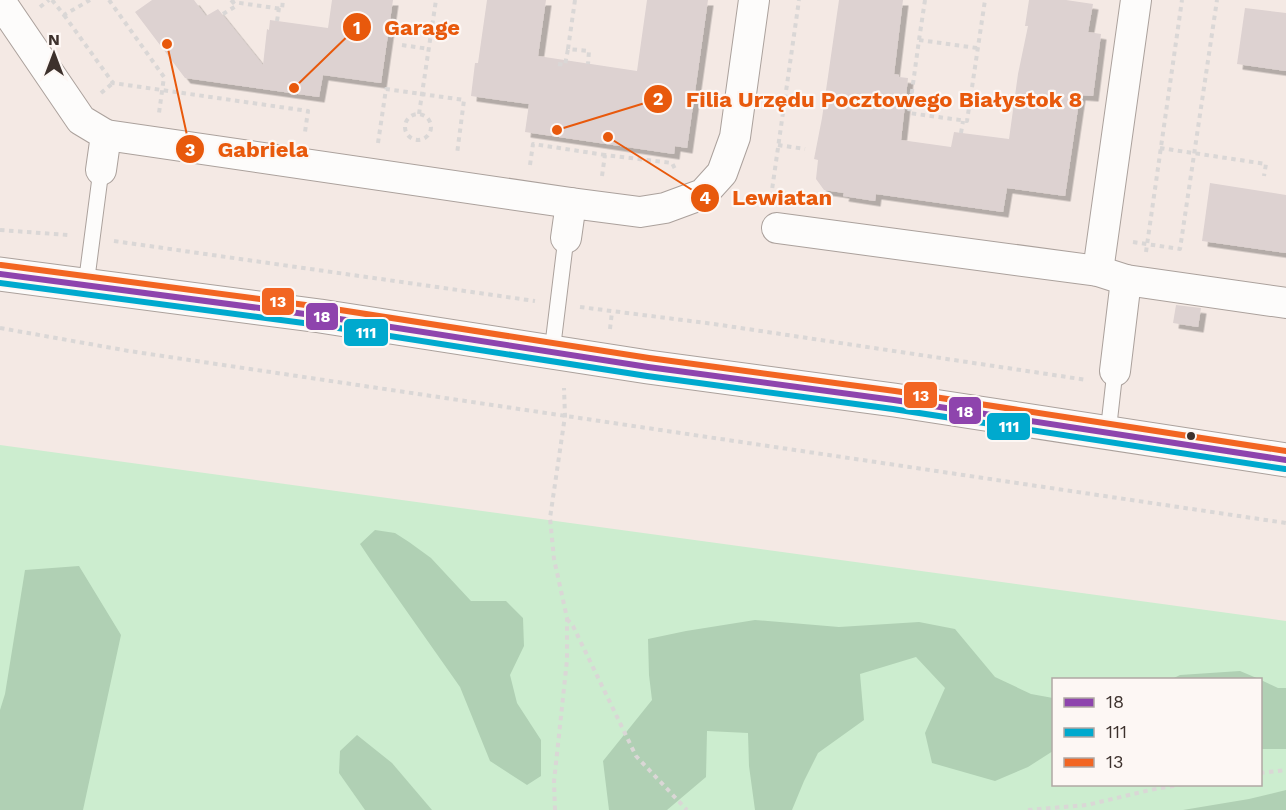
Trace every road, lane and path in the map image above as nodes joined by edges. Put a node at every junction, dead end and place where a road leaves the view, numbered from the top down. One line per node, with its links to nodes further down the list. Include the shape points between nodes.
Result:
1 (52, 0): 18 (path)
2 (90, 0): 18 (path)
3 (110, 0): 27 (path, via 164,77)
4 (283, 0): 16 (path, via 282,9)
5 (436, 0): 23 (path)
6 (575, 0): 24 (path)
7 (754, 0): 46 (street, via 735,137 722,173 703,194 665,208 640,212)
8 (799, 0): 35 (path)
9 (925, 0): 20 (path, via 919,16)
10 (984, 0): 22 (path)
11 (1136, 0): 51 (street)
12 (1182, 0): 36 (path)
13 (1217, 0): 39 (path)
14 (0, 1): 34 (street, via 81,120)
15 (232, 1): 16 (path); 17 (path, via 236,6)
16 (279, 8): 19 (path)
17 (223, 14)
18 (64, 15): 27 (path, via 113,83)
19 (277, 21)
20 (919, 40): 22 (path); 31 (path, via 909,113)
21 (402, 45): 23 (path)
22 (977, 48): 31 (path, via 966,121)
23 (429, 49): 28 (path)
24 (568, 49): 25 (path, via 565,65); 26 (path, via 590,51)
25 (558, 64)
26 (588, 64)
27 (162, 90): 29 (path); 32 (path, via 308,111)
28 (423, 94): 30 (path); 38 (path, via 386,89); 42 (path, via 464,100)
29 (160, 102)
30 (419, 114): 30 (path, via 411,116 404,127 407,135 418,141 429,134 431,125)
31 (963, 120): 33 (path)
32 (306, 122)
33 (961, 133)
34 (106, 135): 43 (street); 46 (street)
35 (776, 144): 37 (path); 45 (path)
36 (1160, 148): 39 (path); 53 (path)
37 (805, 149)
38 (377, 151)
39 (1194, 153): 44 (path, via 1266,164); 53 (path, via 1180,249)
40 (605, 155): 41 (path, via 533,144)
41 (531, 156)
42 (456, 163)
43 (101, 170): 57 (lane)
44 (1264, 176)
45 (771, 199)
46 (571, 203): 50 (street)
47 (777, 228): 54 (street)
48 (0, 230): 49 (path)
49 (78, 236)
50 (566, 238): 64 (lane)
51 (1102, 238): 53 (path); 54 (street)
52 (110, 240): 58 (path)
53 (1147, 244): 56 (path)
54 (1098, 271): 56 (street)
55 (0, 274): 57 (street)
56 (1134, 282): 59 (street); 65 (street)
57 (86, 285): 64 (street)
58 (544, 302)
59 (1286, 303)
60 (575, 306): 61 (path)
61 (612, 312): 63 (path); 65 (path)
62 (0, 328): 66 (path)
63 (609, 335)
64 (552, 352): 66 (path, via 564,389); 67 (street)
65 (1106, 376): 67 (lane)
66 (565, 416): 69 (path); 70 (path, via 550,518)
67 (1108, 433): 68 (street)
68 (1286, 460)
69 (1286, 523)
70 (567, 618): 75 (path, via 636,756); 76 (path)
71 (1286, 770): 72 (path)
72 (1262, 772)
73 (1173, 786): 74 (path)
74 (1087, 807): 78 (path)
75 (682, 808): 77 (path)
76 (555, 810)
77 (687, 810)
78 (1028, 810)

